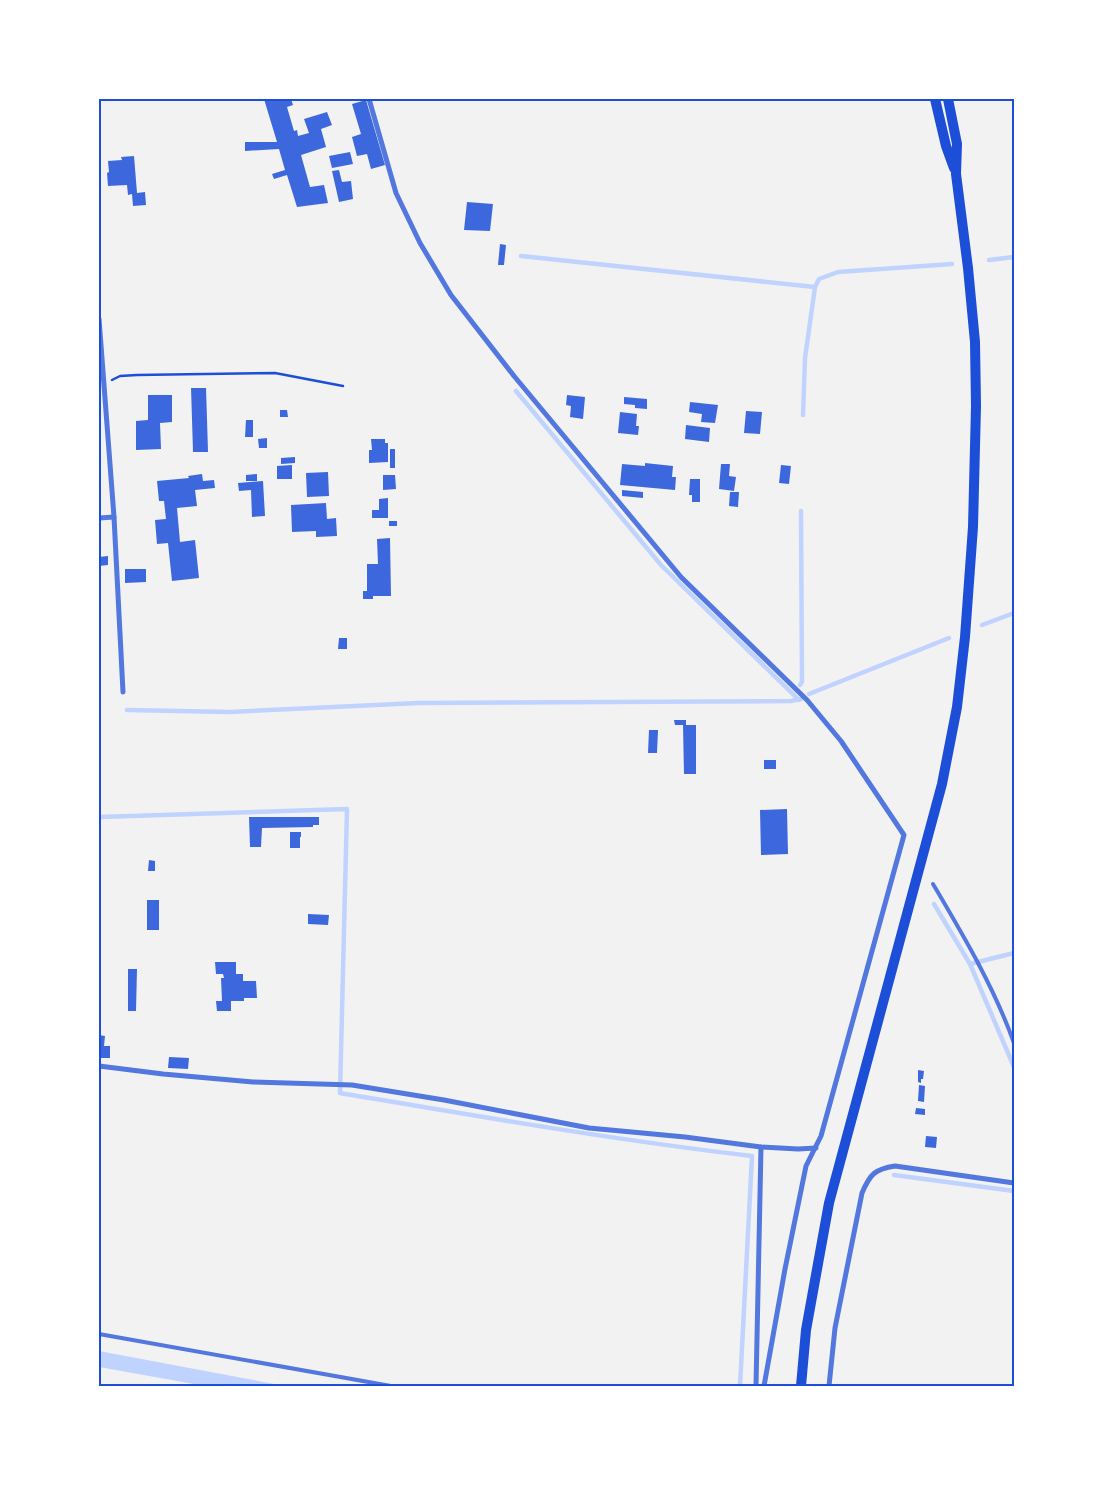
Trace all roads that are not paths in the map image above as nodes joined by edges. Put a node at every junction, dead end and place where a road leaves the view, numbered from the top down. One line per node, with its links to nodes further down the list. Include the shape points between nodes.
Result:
1 (369, 99): 13 (street, via 396,193 420,244 451,295 514,376 681,576 808,700 841,741 904,835)
2 (935, 99): 4 (main road)
3 (948, 99): 4 (main road, via 957,144)
4 (956, 174): 19 (main road, via 975,342 976,406 969,595 957,707 942,784 829,1203 806,1330)
5 (99, 319): 6 (street)
6 (114, 517): 7 (street); 8 (street)
7 (99, 518)
8 (123, 692)
9 (933, 884): 10 (lane, via 994,994)
10 (1014, 1043)
11 (99, 1066): 12 (street, via 253,1082 346,1084 589,1128)
12 (761, 1147): 13 (street); 17 (street)
13 (816, 1148): 18 (street, via 806,1166)
14 (1014, 1183): 20 (street, via 895,1166 881,1168 870,1176 862,1193 835,1328)
15 (99, 1334): 16 (lane)
16 (391, 1386)
17 (756, 1386)
18 (764, 1386)
19 (801, 1386)
20 (829, 1386)

